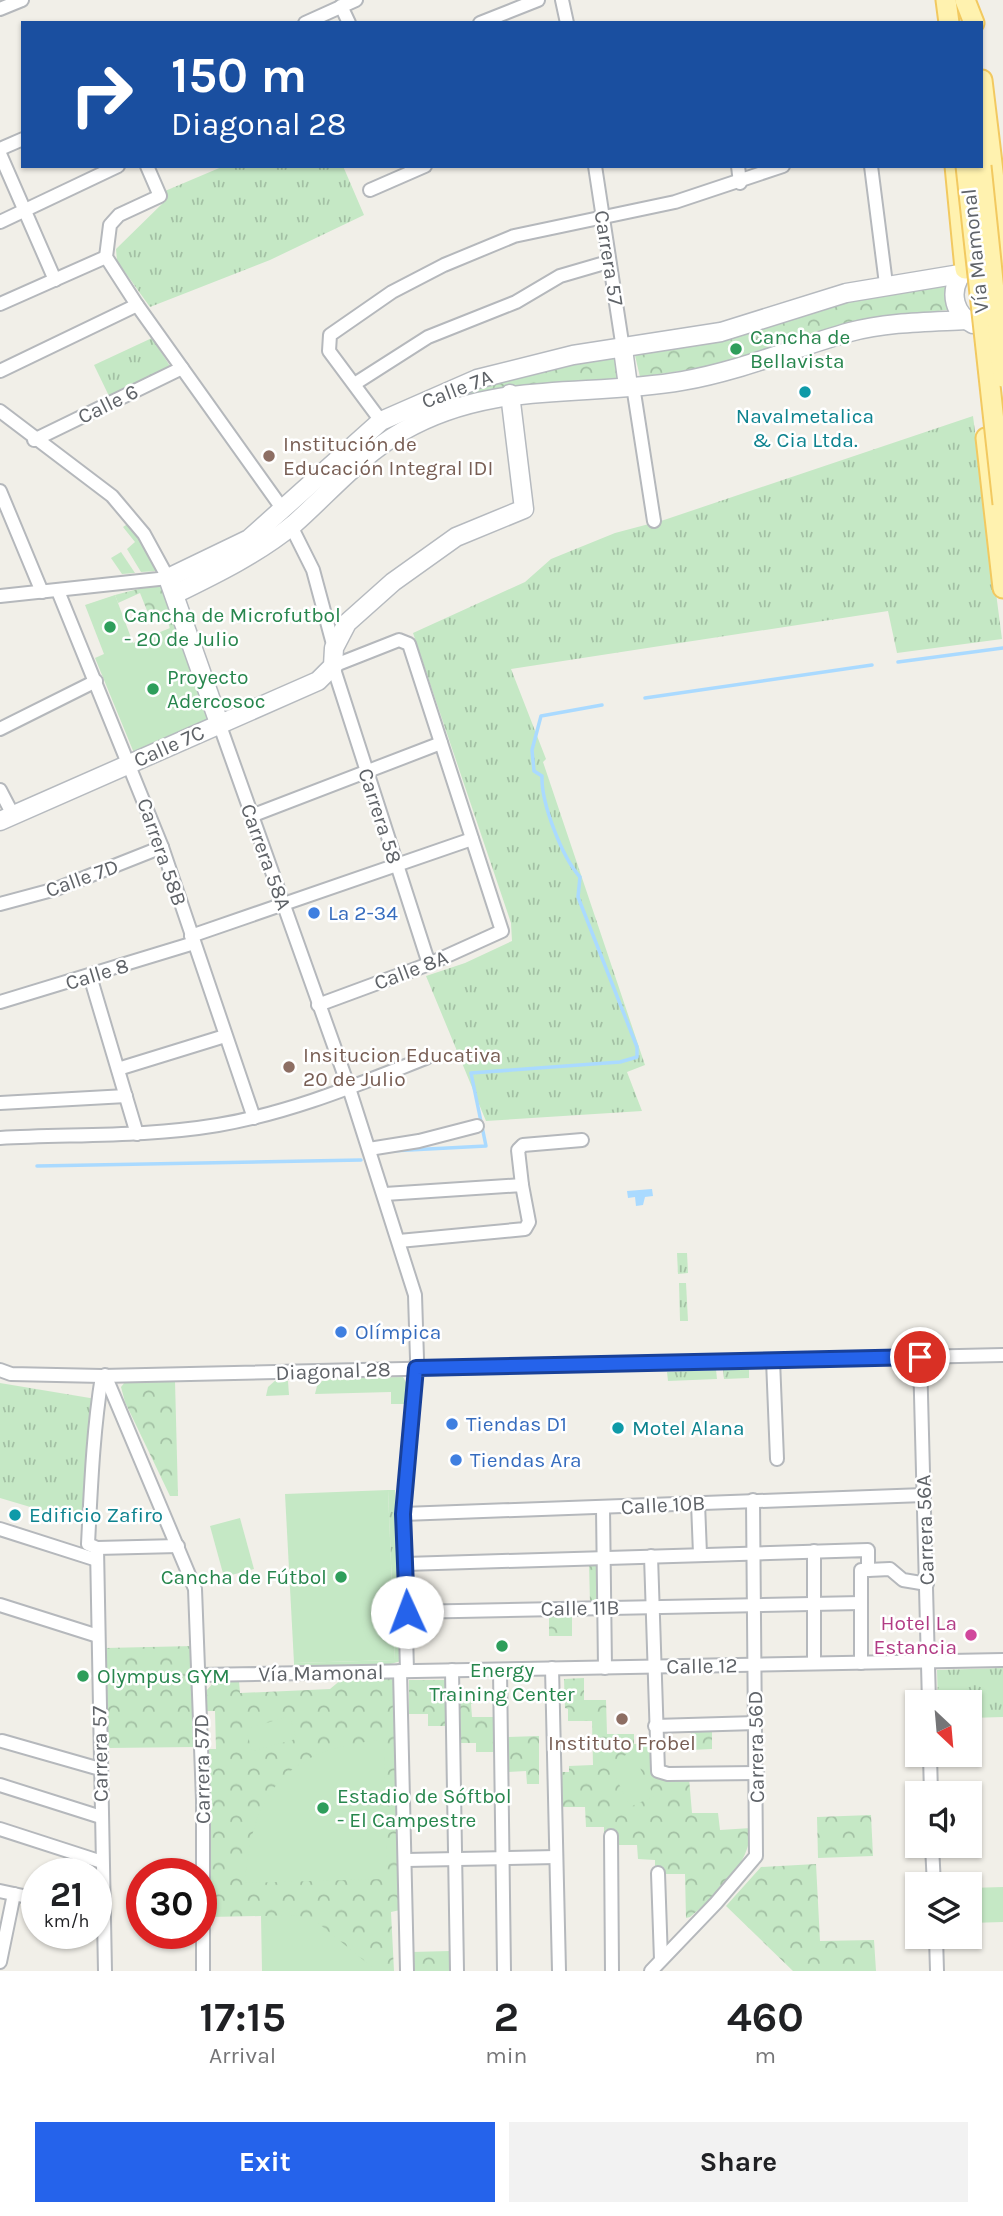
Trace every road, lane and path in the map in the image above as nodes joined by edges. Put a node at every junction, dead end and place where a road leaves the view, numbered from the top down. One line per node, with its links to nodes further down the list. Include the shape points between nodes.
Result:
1 (22, 0): 7 (street)
2 (356, 0): 8 (street)
3 (538, 0): 11 (street)
4 (562, 0): 12 (street)
5 (944, 0): 13 (main road); 14 (main road)
6 (963, 0): 15 (main road); 16 (main road)
7 (3, 5)
8 (341, 6): 9 (street); 10 (street)
9 (309, 21)
10 (348, 21)
11 (485, 21)
12 (567, 21)
13 (941, 21)
14 (949, 21)
15 (964, 21)
16 (973, 21)
17 (983, 88): 35 (main road)
18 (21, 140): 19 (street)
19 (0, 152): 32 (street)
20 (114, 168): 32 (street)
21 (148, 168): 36 (street, via 160,196 119,215 110,225)
22 (418, 168): 31 (street)
23 (595, 168): 33 (street, Carrera 57)
24 (738, 168): 30 (street)
25 (778, 168): 30 (street)
26 (871, 168): 41 (street)
27 (955, 168): 39 (main road)
28 (966, 168): 57 (main road, Vía Mamonal, bridge)
29 (981, 168): 49 (main road, Vía Mamonal, bridge)
30 (740, 183): 33 (street)
31 (370, 190)
32 (23, 210): 34 (street); 40 (street)
33 (602, 216): 37 (street, Carrera 57); 50 (street, via 514,236 392,292 330,335 329,351)
34 (0, 222)
35 (1003, 255)
36 (106, 257): 40 (street); 43 (street)
37 (608, 262): 46 (street, Carrera 57); 50 (street, via 559,276 516,302 428,337)
38 (1003, 265): 39 (street, Calle 7A, via 988,261)
39 (963, 272): 41 (street, Calle 7A); 44 (street, via 955,303)
40 (55, 280): 42 (street)
41 (886, 284): 46 (street, Calle 7A, via 721,332)
42 (0, 304)
43 (137, 305): 47 (street); 48 (street)
44 (970, 322): 45 (street, Calle 7A, via 986,327); 51 (street, Calle 7A, via 877,326 732,372); 61 (main road)
45 (1003, 323)
46 (623, 349): 51 (street); 54 (street, Calle 7A, via 524,365 477,379)
47 (182, 368): 55 (street, Calle 6); 58 (street)
48 (0, 371)
49 (1003, 377)
50 (356, 383): 54 (street)
51 (631, 386): 52 (street, Calle 7A); 59 (street)
52 (510, 394): 58 (street, Calle 7A, via 449,411 404,430); 65 (street, via 524,509 473,528 431,553 355,615)
53 (0, 411): 55 (street, Carrera 58A)
54 (381, 421): 58 (street, Calle 7A)
55 (34, 440): 60 (street, Carrera 58A, via 112,496 144,534)
56 (0, 491): 63 (street)
57 (1003, 504)
58 (288, 518): 60 (street, Calle 7A); 65 (street, via 313,570)
59 (654, 521)
60 (172, 586): 62 (street, Calle 7A); 68 (street, Carrera 58A)
61 (1003, 589)
62 (58, 591): 63 (street, Calle 7A); 67 (street, Carrera 58B)
63 (42, 592): 64 (street, Calle 7A)
64 (0, 596)
65 (334, 648): 66 (street)
66 (333, 666): 68 (street, Calle 7C, via 318,681); 70 (street, Calle 7C, via 398,640 409,644); 72 (street, Carrera 58)
67 (96, 681): 69 (street); 71 (street, Carrera 58B)
68 (219, 723): 71 (street, Calle 7C); 74 (street, Carrera 58A)
69 (0, 729)
70 (441, 743): 72 (street); 76 (street)
71 (130, 763): 75 (street, Calle 7C); 77 (street, Carrera 58B)
72 (366, 770): 74 (street); 78 (street, Carrera 58)
73 (0, 790): 75 (street)
74 (251, 816): 80 (street, Carrera 58A)
75 (7, 818)
76 (471, 839): 78 (street, Calle 8); 82 (street, Calle 8A, via 502,931)
77 (162, 847): 79 (street, Calle 7D, via 56,889); 81 (street, Carrera 58B)
78 (396, 866): 80 (street, Calle 8); 82 (street, Carrera 58)
79 (0, 905)
80 (283, 906): 81 (street, Calle 8); 85 (street, Carrera 58A)
81 (193, 940): 83 (street, Calle 8); 86 (street, Carrera 58B)
82 (429, 964): 85 (street, Calle 8A)
83 (90, 976): 84 (street, Calle 8); 88 (street)
84 (0, 1002)
85 (318, 1006): 89 (street, Carrera 58A)
86 (225, 1037): 88 (street); 92 (street, Carrera 58B)
87 (426, 1058): 89 (street)
88 (118, 1069): 90 (street)
89 (349, 1088): 92 (street); 97 (street, Carrera 58A)
90 (126, 1096): 91 (street); 94 (street)
91 (0, 1103)
92 (254, 1118): 94 (street)
93 (477, 1126): 97 (street, via 419,1142)
94 (137, 1133): 95 (street)
95 (0, 1138)
96 (582, 1140): 98 (street, via 523,1145 519,1150)
97 (369, 1149): 99 (street, Carrera 58A)
98 (522, 1185): 99 (street); 100 (street, via 529,1222 525,1229)
99 (385, 1194): 100 (street, Carrera 58A)
100 (399, 1241): 104 (street, Carrera 58A, via 415,1295)
101 (1003, 1355): 102 (street, Diagonal 28)
102 (920, 1357): 103 (street, Diagonal 28); 108 (street, Carrera 56A)
103 (773, 1360): 104 (street, Diagonal 28); 107 (street)
104 (416, 1368): 106 (street, Diagonal 28); 112 (street)
105 (0, 1370): 106 (street, Diagonal 28)
106 (104, 1376): 114 (street, Carrera 57D); 117 (street, Carrera 57, via 92,1439 89,1513 88,1544)
107 (777, 1459)
108 (924, 1495): 109 (street, Calle 10B); 123 (street, Carrera 56A)
109 (753, 1500): 110 (street, Calle 10B); 116 (street, Carrera 56D)
110 (698, 1503): 111 (street, Calle 10B); 118 (street)
111 (603, 1508): 112 (street, Calle 10B); 120 (street)
112 (403, 1514): 121 (street)
113 (0, 1529): 117 (street)
114 (178, 1546): 117 (street); 143 (street, Carrera 57D, via 195,1590)
115 (814, 1551): 116 (street); 122 (street, via 869,1550); 127 (street)
116 (754, 1552): 118 (street); 126 (street, Carrera 56D)
117 (97, 1554): 131 (street, Carrera 57)
118 (699, 1554): 119 (street)
119 (651, 1556): 120 (street); 129 (street)
120 (604, 1557): 121 (street); 128 (street)
121 (405, 1564): 130 (street)
122 (868, 1570): 123 (street, via 890,1569 903,1580); 124 (street, via 861,1570)
123 (927, 1584): 133 (street, Carrera 56A)
124 (861, 1603): 127 (street, Calle 11B); 135 (street)
125 (0, 1605): 131 (street)
126 (754, 1605): 127 (street, Calle 11B); 129 (street, Calle 11B); 136 (street, Carrera 56D)
127 (814, 1605): 134 (street)
128 (603, 1607): 129 (street, Calle 11B); 130 (street, Calle 11B); 139 (street)
129 (652, 1608): 137 (street)
130 (407, 1612): 142 (street)
131 (97, 1636): 148 (street, Carrera 57)
132 (1003, 1660): 133 (street, Calle 12)
133 (929, 1661): 135 (street, Calle 12); 144 (street, Carrera 56A)
134 (814, 1663): 135 (street, Calle 12); 136 (street, Calle 12)
135 (861, 1663)
136 (755, 1665): 137 (street, Calle 12); 145 (street, Carrera 56D)
137 (653, 1667): 139 (street, Calle 12); 146 (street)
138 (552, 1668): 139 (street, Calle 12); 141 (street, Calle 12); 154 (street)
139 (605, 1668)
140 (452, 1670): 141 (street, Calle 12); 142 (street, Calle 12); 158 (street)
141 (500, 1670): 157 (street)
142 (403, 1671): 143 (street, Vía Mamonal); 159 (street)
143 (200, 1675): 169 (street, Carrera 57D)
144 (929, 1690)
145 (756, 1723): 146 (street); 149 (street, Carrera 56D)
146 (656, 1726): 149 (street, via 659,1771)
147 (2, 1741): 148 (street)
148 (100, 1769): 151 (street, Carrera 57)
149 (757, 1773): 166 (street, Carrera 56D, via 757,1846 750,1865)
150 (0, 1785): 151 (street)
151 (101, 1818): 156 (street, Carrera 57)
152 (0, 1829): 155 (street)
153 (611, 1836): 174 (street)
154 (556, 1857): 157 (street); 173 (street)
155 (90, 1858)
156 (102, 1858)
157 (503, 1858): 158 (street); 172 (street)
158 (456, 1859): 159 (street); 171 (street)
159 (406, 1860): 170 (street)
160 (658, 1873): 166 (street)
161 (0, 1891): 162 (street)
162 (14, 1894): 163 (street); 167 (street)
163 (21, 1896)
164 (103, 1949): 168 (street, Carrera 57)
165 (936, 1949): 176 (street)
166 (661, 1960): 175 (street)
167 (0, 1962)
168 (105, 1971)
169 (203, 1971)
170 (407, 1971)
171 (457, 1971)
172 (503, 1971)
173 (559, 1971)
174 (612, 1971)
175 (651, 1971)
176 (937, 1971)

